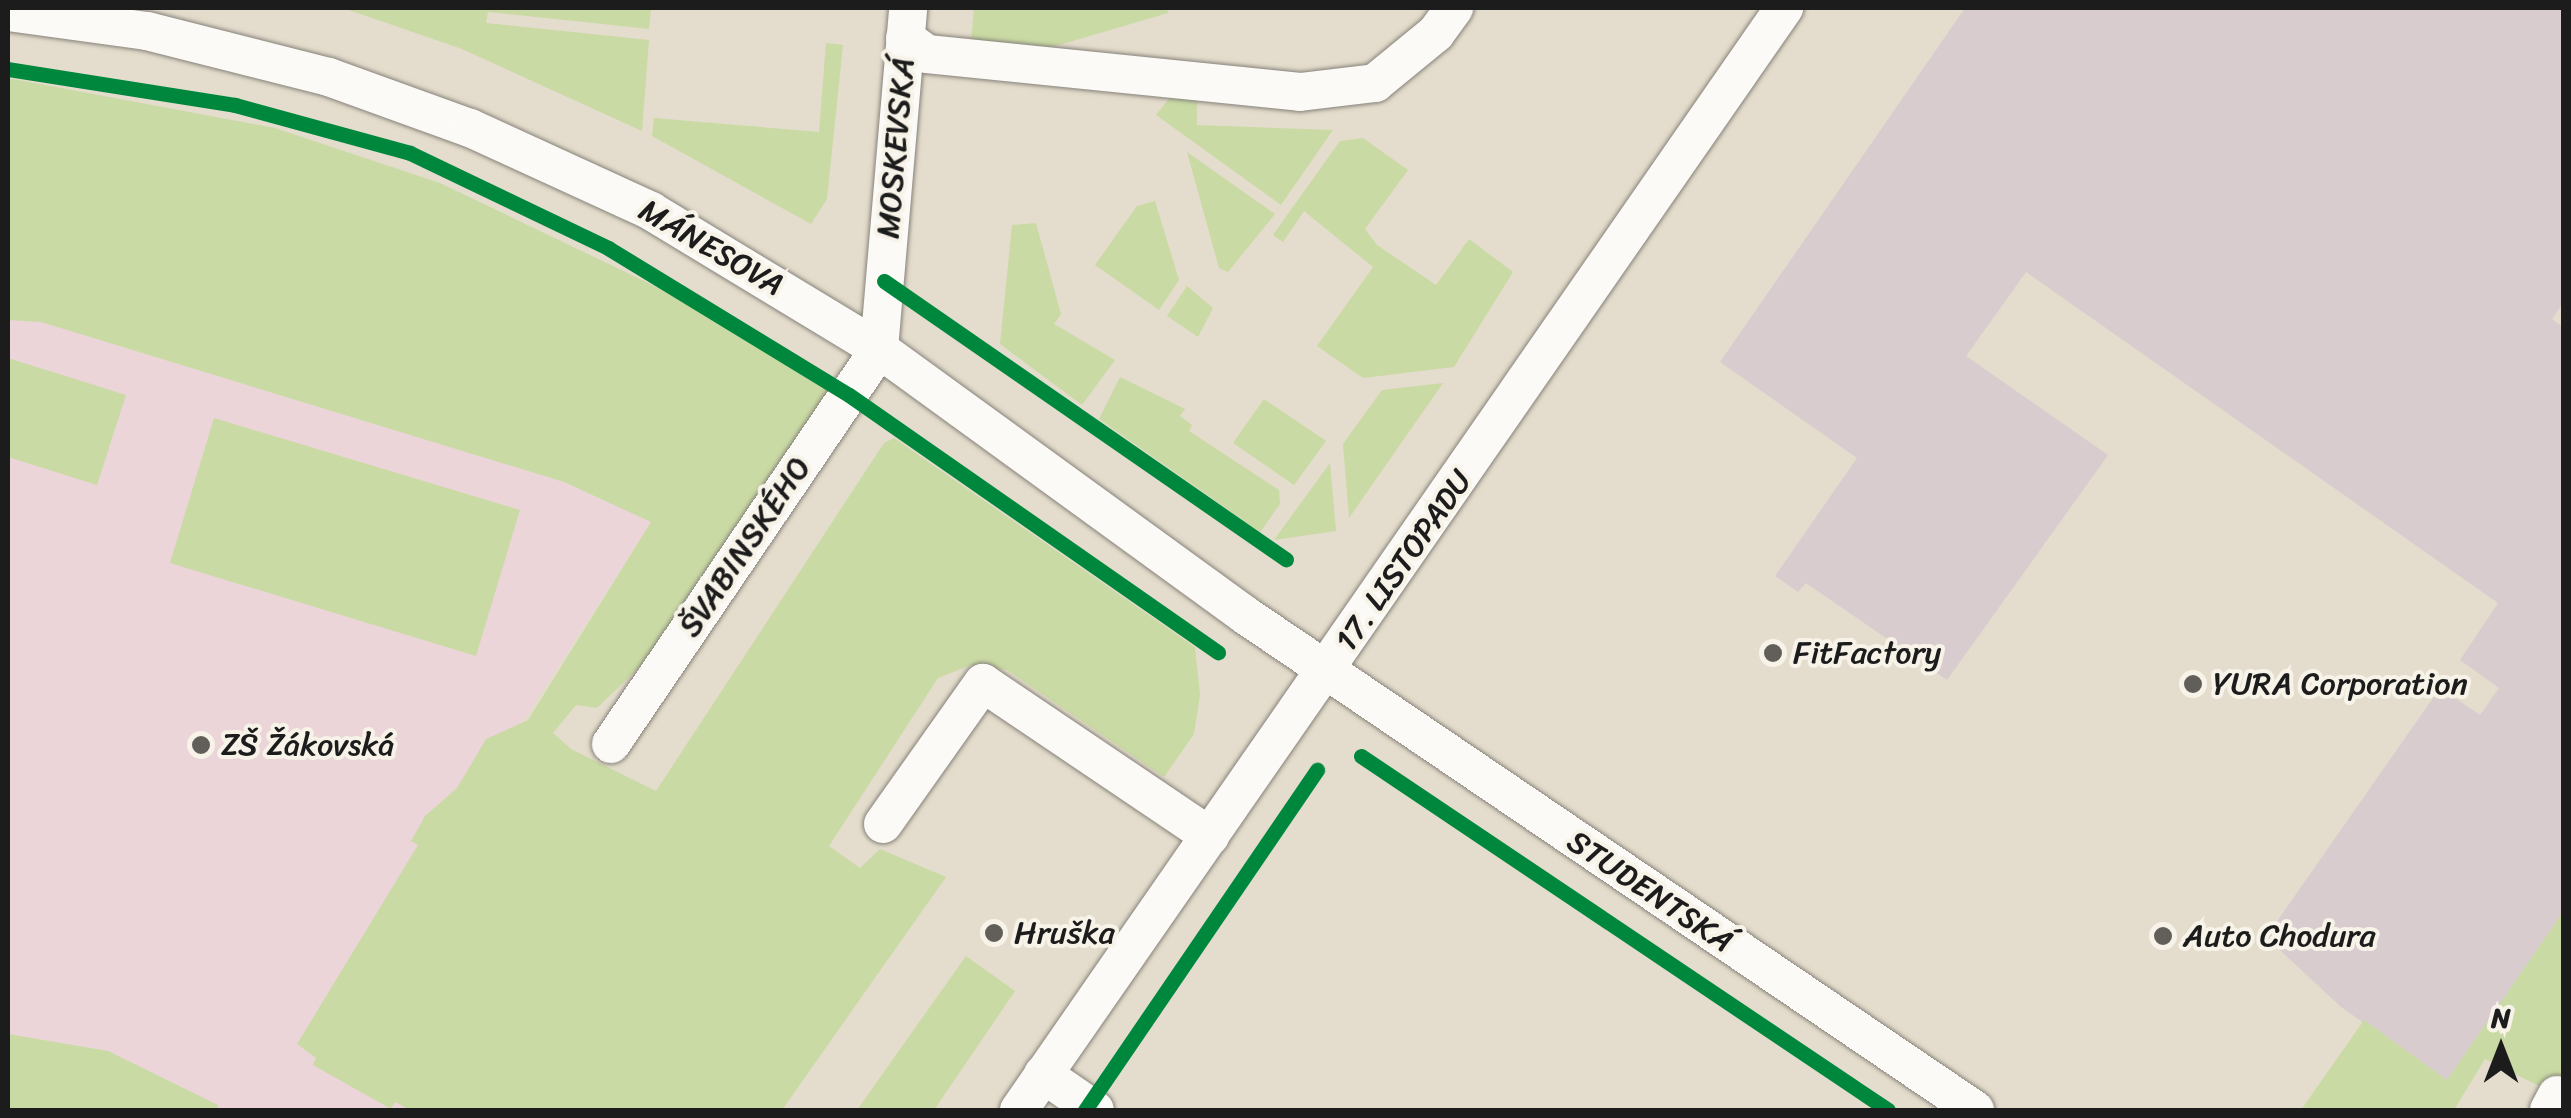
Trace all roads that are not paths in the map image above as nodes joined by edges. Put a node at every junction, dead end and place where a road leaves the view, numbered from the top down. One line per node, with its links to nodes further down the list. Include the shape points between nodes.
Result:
1 (1454, 8): 4 (street, via 1436,33 1375,83 1300,92 927,54)
2 (1784, 8): 6 (street, 17. LISTOPADU)
3 (8, 12): 5 (street, MÁNESOVA, via 236,51 414,106 651,210)
4 (907, 23): 5 (street, MOSKEVSKÁ)
5 (879, 348): 6 (street, MÁNESOVA); 7 (street, ŠVABINSKÉHO)
6 (1326, 672): 9 (street, 17. LISTOPADU); 13 (street, STUDENTSKÁ)
7 (611, 744)
8 (882, 824): 9 (street, via 983,682)
9 (1210, 836): 10 (street, 17. LISTOPADU)
10 (1042, 1074): 11 (street, 17. LISTOPADU); 12 (street)
11 (1019, 1110)
12 (1095, 1110)
13 (1975, 1110)

